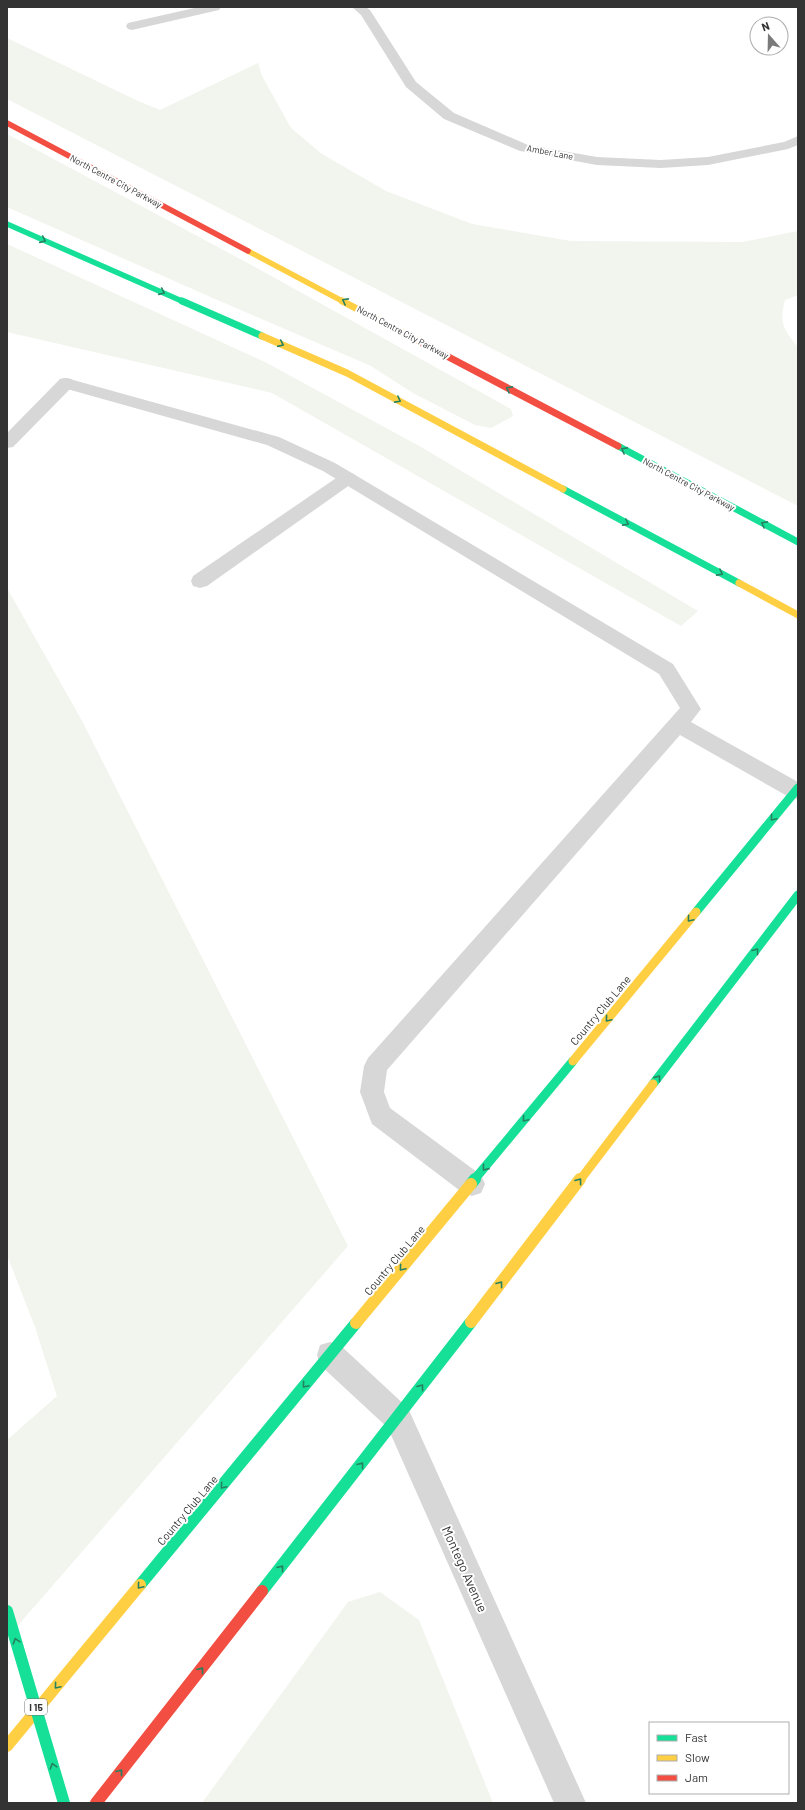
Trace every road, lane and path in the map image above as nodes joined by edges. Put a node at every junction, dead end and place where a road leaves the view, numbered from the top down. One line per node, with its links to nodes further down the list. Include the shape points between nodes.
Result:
1 (215, 7): 3 (street)
2 (358, 7): 5 (street, Amber Lane, via 366,13 411,84 449,116 525,148 597,161 661,164 708,162 788,145)
3 (132, 26)
4 (7, 123): 9 (main road, North Centre City Parkway, one-way to 4)
5 (798, 140)
6 (7, 224): 11 (main road, one-way to 11, via 347,373)
7 (7, 443): 8 (street, via 66,383 273,441)
8 (348, 478): 10 (street); 12 (street, via 666,669 691,709)
9 (798, 542)
10 (200, 581)
11 (798, 615)
12 (678, 724): 13 (street); 15 (street, via 376,1066 372,1092 381,1116)
13 (797, 790): 15 (main road, Country Club Lane, one-way to 15)
14 (798, 895): 17 (main road, one-way to 14)
15 (472, 1184): 16 (main road, Country Club Lane, one-way to 16)
16 (330, 1355): 17 (street, Montego Avenue); 19 (main road, Country Club Lane, one-way to 19)
17 (398, 1418): 21 (main road, one-way to 17); 22 (street, Montego Avenue)
18 (7, 1611): 20 (main road, I 15, one-way to 18, bridge)
19 (7, 1746)
20 (64, 1803)
21 (96, 1803)
22 (570, 1803)

